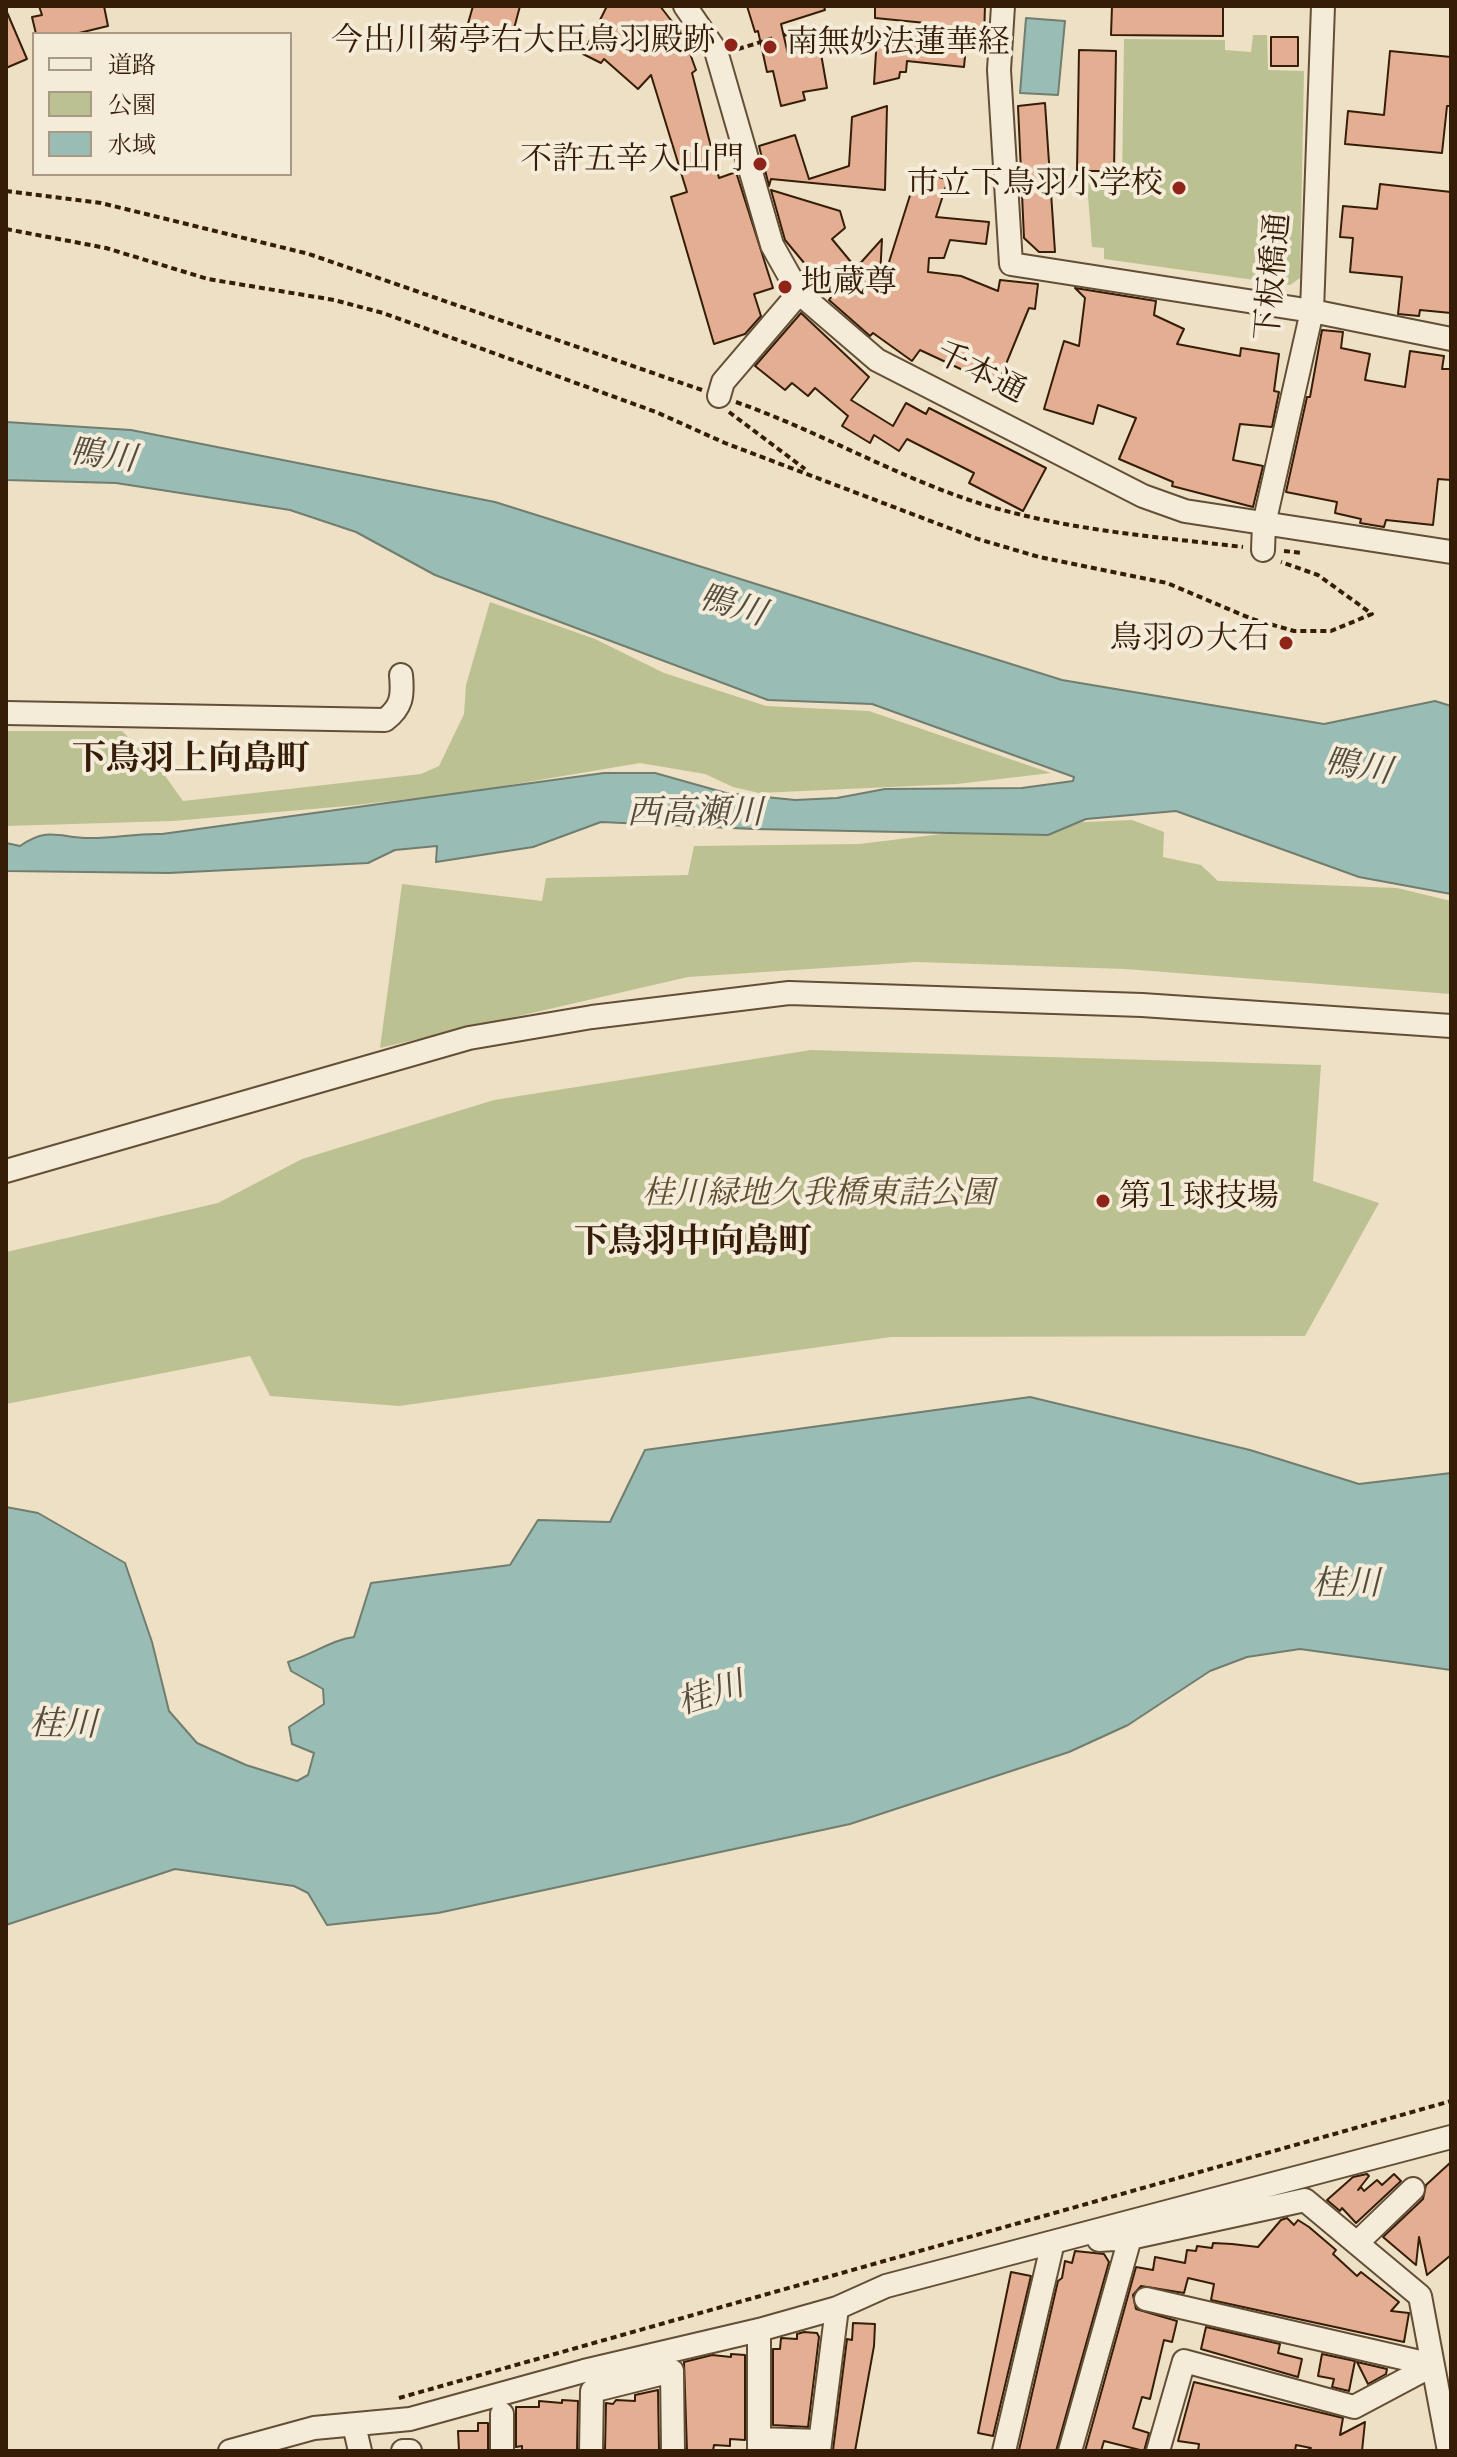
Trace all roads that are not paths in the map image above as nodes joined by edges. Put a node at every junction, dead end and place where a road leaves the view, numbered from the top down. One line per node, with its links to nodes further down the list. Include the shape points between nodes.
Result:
1 (685, 6): 4 (street, 千本通, via 716,51 772,245)
2 (1003, 6): 5 (street, via 999,70 1011,264)
3 (1323, 6): 5 (street, 下板橋通)
4 (799, 293): 7 (street, via 723,382); 8 (street, 千本通, via 877,360 1143,496 1185,511)
5 (1312, 311): 6 (street); 8 (street, 下板橋通)
6 (1451, 339)
7 (719, 396)
8 (1264, 524): 9 (street, 下板橋通); 10 (street, 千本通)
9 (1263, 550)
10 (1451, 552)
11 (401, 675): 12 (street, via 401,702 385,720)
12 (6, 713)
13 (1451, 1026): 14 (street, via 1142,1005 789,993 469,1038)
14 (6, 1171)
15 (1451, 2137): 18 (street)
16 (1413, 2189): 19 (street)
17 (1130, 2238): 18 (street); 19 (street, via 1305,2200); 37 (street)
18 (1053, 2242): 21 (street, via 886,2286); 36 (street)
19 (1358, 2242): 23 (street, via 1420,2296)
20 (1146, 2299): 23 (street)
21 (837, 2308): 22 (street); 28 (street)
22 (759, 2330): 24 (street); 27 (street)
23 (1433, 2365): 38 (street, via 1354,2407 1184,2361); 39 (street)
24 (588, 2381): 26 (street, via 410,2419); 34 (street); 35 (street, via 672,2371)
25 (502, 2414): 33 (street)
26 (354, 2425): 29 (street, via 314,2428); 30 (street)
27 (759, 2445): 28 (street)
28 (819, 2446)
29 (230, 2451)
30 (360, 2451)
31 (403, 2451): 32 (street)
32 (410, 2451)
33 (502, 2451)
34 (591, 2451)
35 (673, 2451)
36 (1004, 2451)
37 (1070, 2451)
38 (1158, 2451)
39 (1449, 2451)

